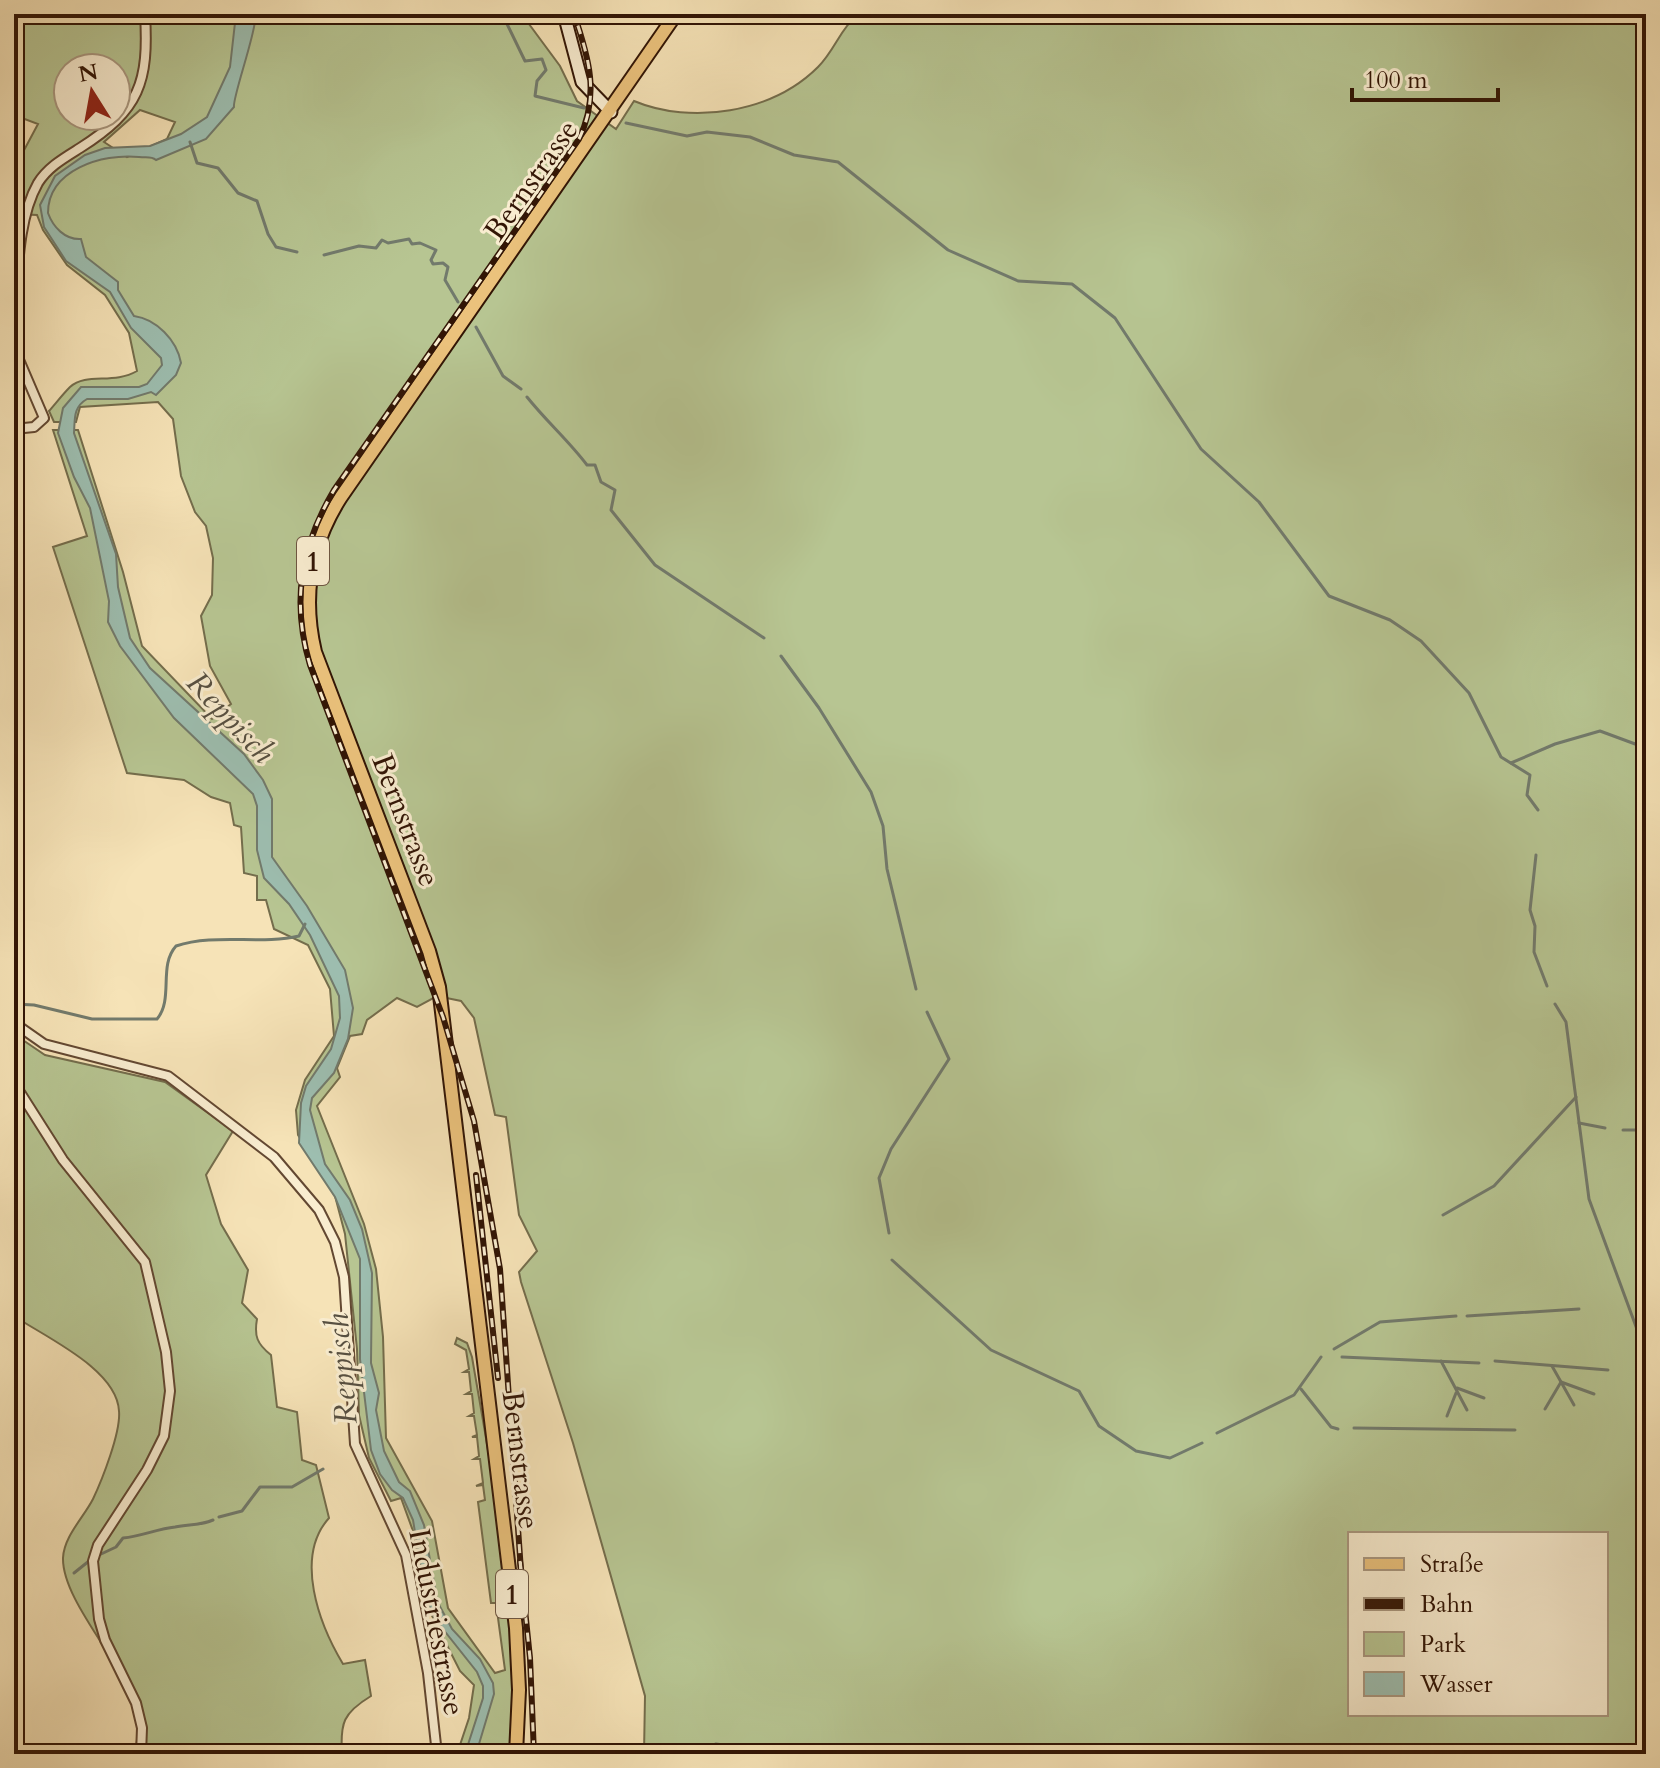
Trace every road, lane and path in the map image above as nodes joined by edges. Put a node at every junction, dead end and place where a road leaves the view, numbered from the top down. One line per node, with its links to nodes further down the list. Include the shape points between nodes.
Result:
1 (145, 14): 5 (street, via 147,62 135,99 106,130 49,168 38,184 24,233)
2 (564, 14): 4 (main road, via 582,82)
3 (676, 14): 4 (main road, Bernstrasse / 1)
4 (611, 112): 12 (main road, Bernstrasse / 1, via 341,497 320,536 309,584 315,652 439,987 516,1628)
5 (14, 317)
6 (14, 348): 7 (street, via 43,411 40,424)
7 (14, 429)
8 (14, 1023): 11 (street, Industriestrasse, via 44,1044 153,1070 179,1083 286,1168 325,1221 344,1277 355,1444 406,1555)
9 (14, 1083): 10 (street, via 63,1160 145,1262 166,1352 170,1391 164,1436 93,1561 99,1619 136,1703)
10 (141, 1754)
11 (437, 1754)
12 (516, 1754)

